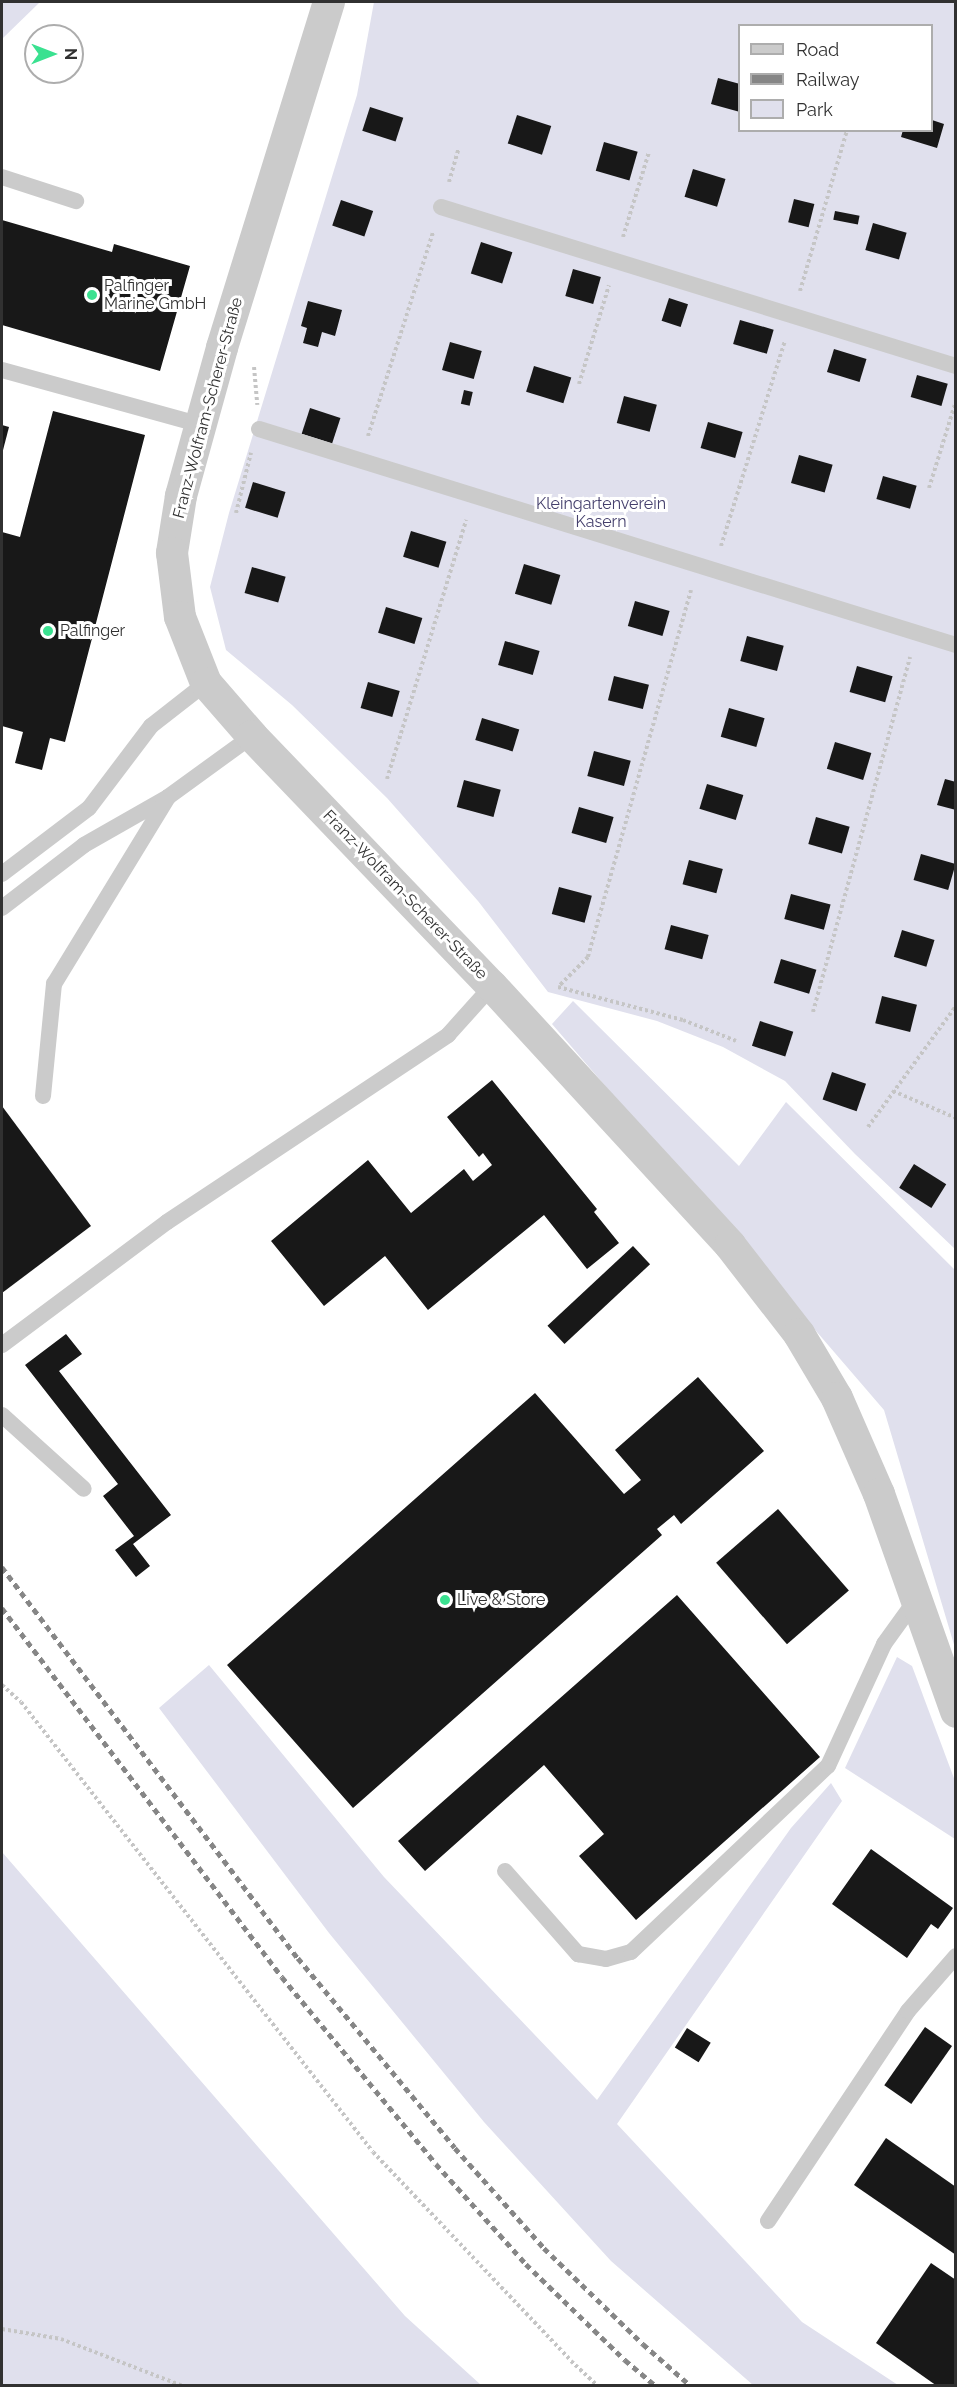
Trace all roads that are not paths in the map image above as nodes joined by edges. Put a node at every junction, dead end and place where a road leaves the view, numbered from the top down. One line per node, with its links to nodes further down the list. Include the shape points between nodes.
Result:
1 (329, 2): 7 (street, Franz-Wolfram-Scherer-Straße)
2 (2, 177): 3 (lane)
3 (76, 201)
4 (441, 207): 5 (lane)
5 (956, 366)
6 (2, 370): 7 (lane)
7 (201, 424): 10 (street, Franz-Wolfram-Scherer-Straße, via 181,496 172,553 180,617)
8 (259, 429): 9 (lane)
9 (956, 645)
10 (206, 683): 11 (street, Franz-Wolfram-Scherer-Straße); 13 (lane, via 151,726 88,808)
11 (252, 736): 12 (lane); 15 (street, Franz-Wolfram-Scherer-Straße)
12 (168, 797): 14 (lane, via 84,845); 16 (lane, via 54,984)
13 (2, 874)
14 (2, 908)
15 (492, 986): 17 (lane, via 448,1035 167,1222); 20 (street, Franz-Wolfram-Scherer-Straße, via 730,1245 799,1334 837,1398 874,1483)
16 (43, 1096)
17 (2, 1345)
18 (2, 1415): 19 (lane)
19 (84, 1489)
20 (915, 1601): 21 (street, Franz-Wolfram-Scherer-Straße); 22 (lane, via 885,1644 828,1766 631,1952 606,1959 578,1954)
21 (956, 1712)
22 (505, 1871)
23 (956, 1956): 24 (lane, via 908,2011)
24 (768, 2221)

